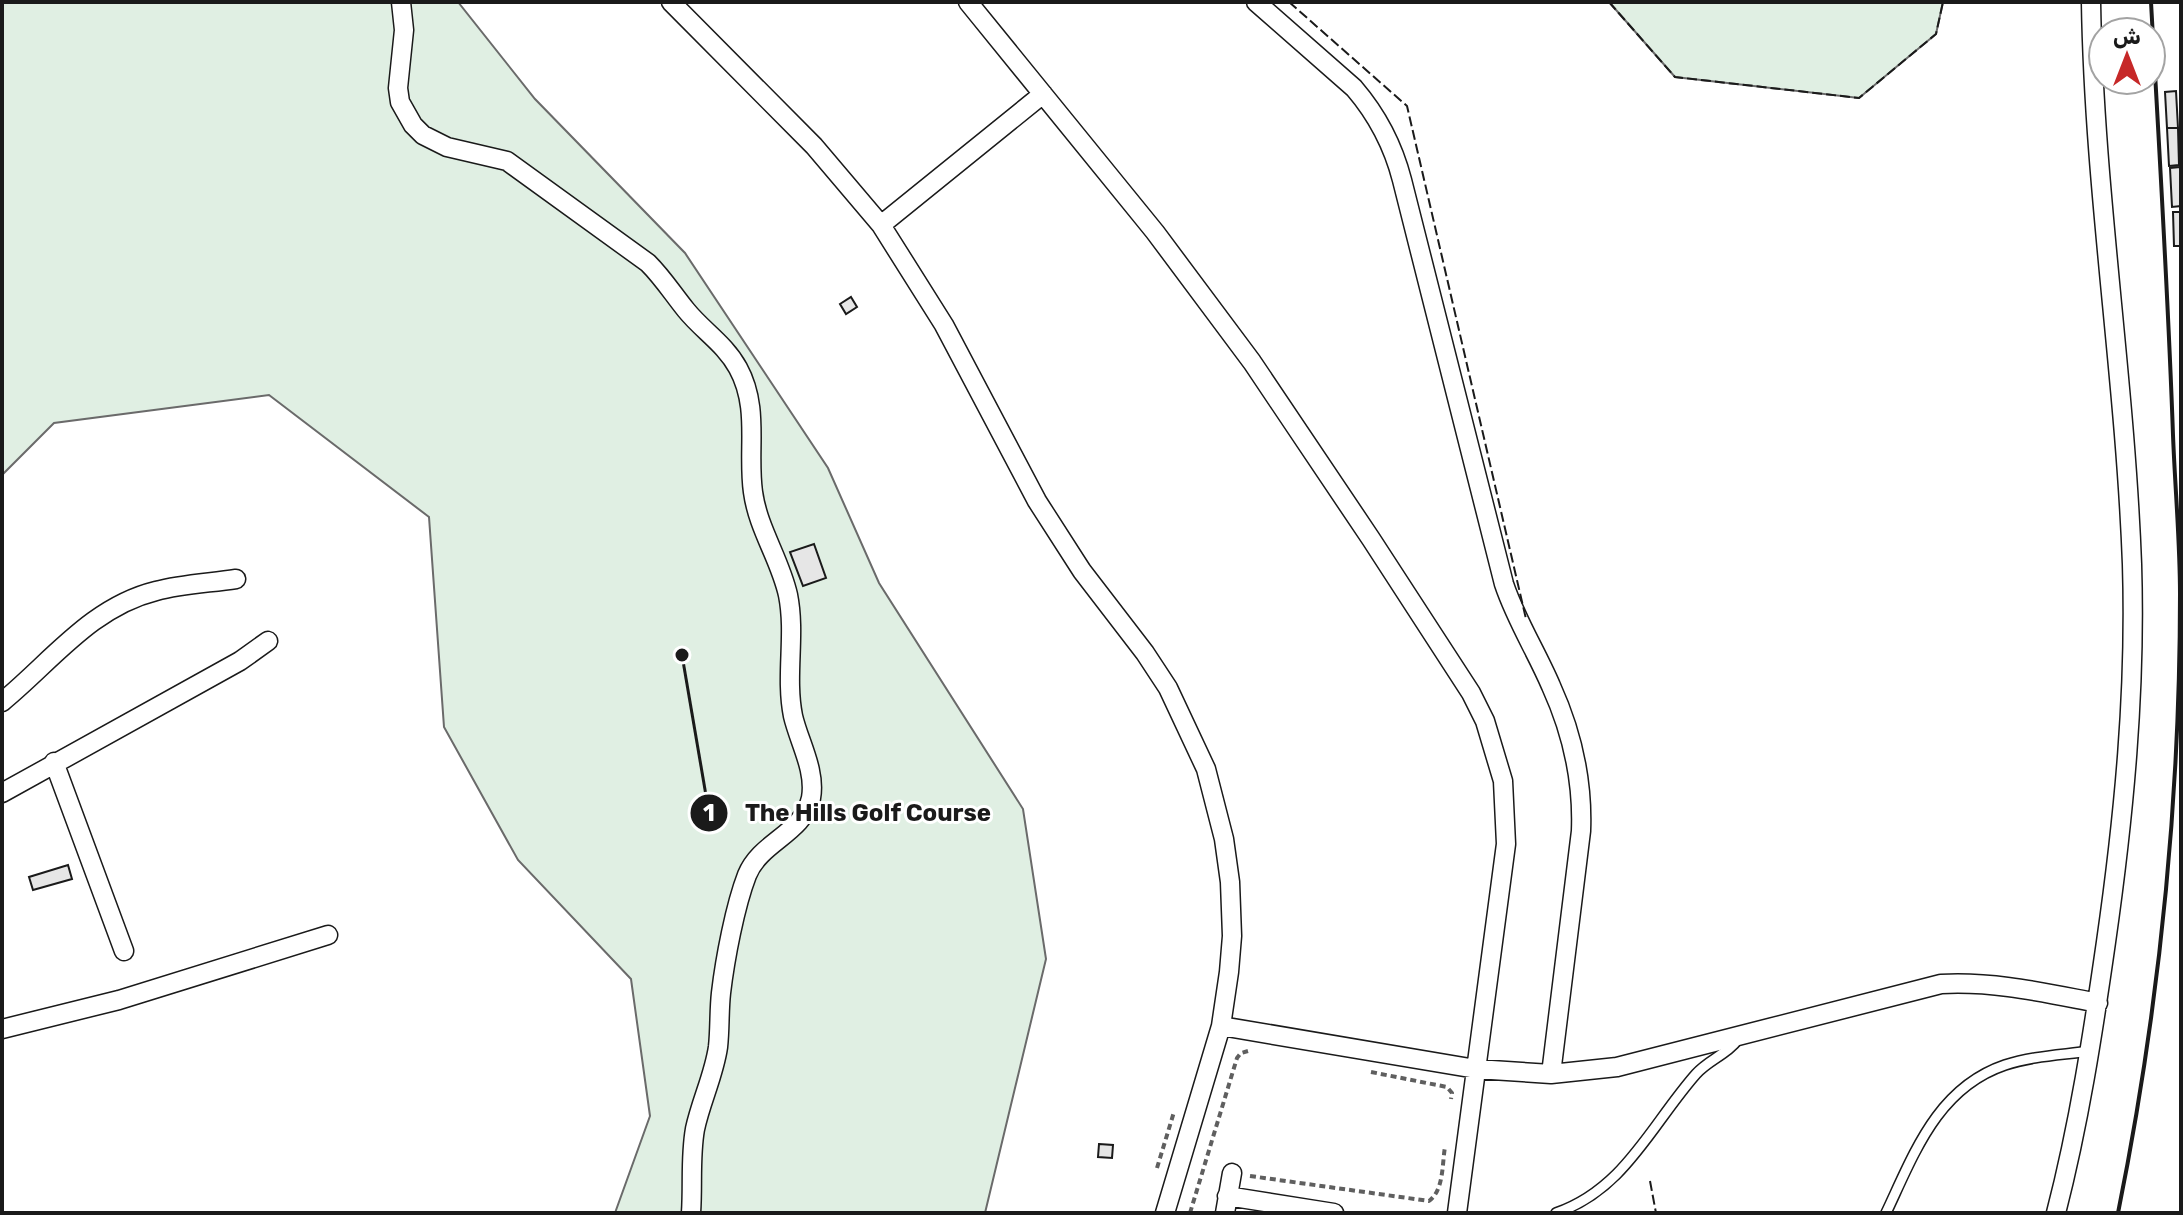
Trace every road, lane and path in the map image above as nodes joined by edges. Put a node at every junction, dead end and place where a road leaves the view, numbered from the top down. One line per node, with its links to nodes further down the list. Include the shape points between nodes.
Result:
1 (401, 2): 30 (street, via 398,88 413,125 447,147 507,161 648,263 728,352 749,395 753,491 788,598 790,699 811,796 799,822 758,856 742,891 723,982 715,1064 693,1146)
2 (671, 2): 7 (street, via 814,146)
3 (968, 2): 6 (street)
4 (1256, 2): 23 (street, via 1354,88 1389,140 1504,584 1551,684 1573,748 1581,831)
5 (2091, 2): 15 (street, via 2129,503 2133,629 2128,756)
6 (1043, 94): 7 (street); 21 (street, via 1252,362 1485,721 1503,781 1506,844)
7 (881, 225): 16 (street, via 944,325 1037,501 1145,653 1195,741 1216,802 1230,882 1232,936)
8 (236, 579): 10 (street, via 157,591 114,607 77,633)
9 (268, 641): 11 (street)
10 (2, 702)
11 (54, 762): 12 (street); 14 (street)
12 (2, 793)
13 (328, 935): 17 (street, via 106,1004)
14 (124, 951)
15 (2098, 1003): 18 (street, via 1985,983 1941,984); 20 (street)
16 (1221, 1026): 21 (street); 31 (street)
17 (2, 1029)
18 (1740, 1035): 23 (street, via 1617,1067); 35 (lane, via 1698,1072 1613,1180)
19 (1251, 1051): 32 (path, via 1237,1058)
20 (2090, 1051): 36 (lane, via 2005,1065 1957,1092 1923,1136); 37 (street)
21 (1476, 1069): 23 (street); 34 (street)
22 (1360, 1070): 25 (path, via 1447,1087)
23 (1551, 1074)
24 (1177, 1102): 27 (path)
25 (1451, 1103)
26 (1445, 1146): 28 (path, via 1439,1189 1429,1201)
27 (1156, 1170)
28 (1232, 1173): 29 (street)
29 (1226, 1205): 33 (street)
30 (691, 1213)
31 (1165, 1213)
32 (1190, 1213)
33 (1334, 1213)
34 (1457, 1213)
35 (1556, 1213)
36 (1886, 1213)
37 (2056, 1213)

